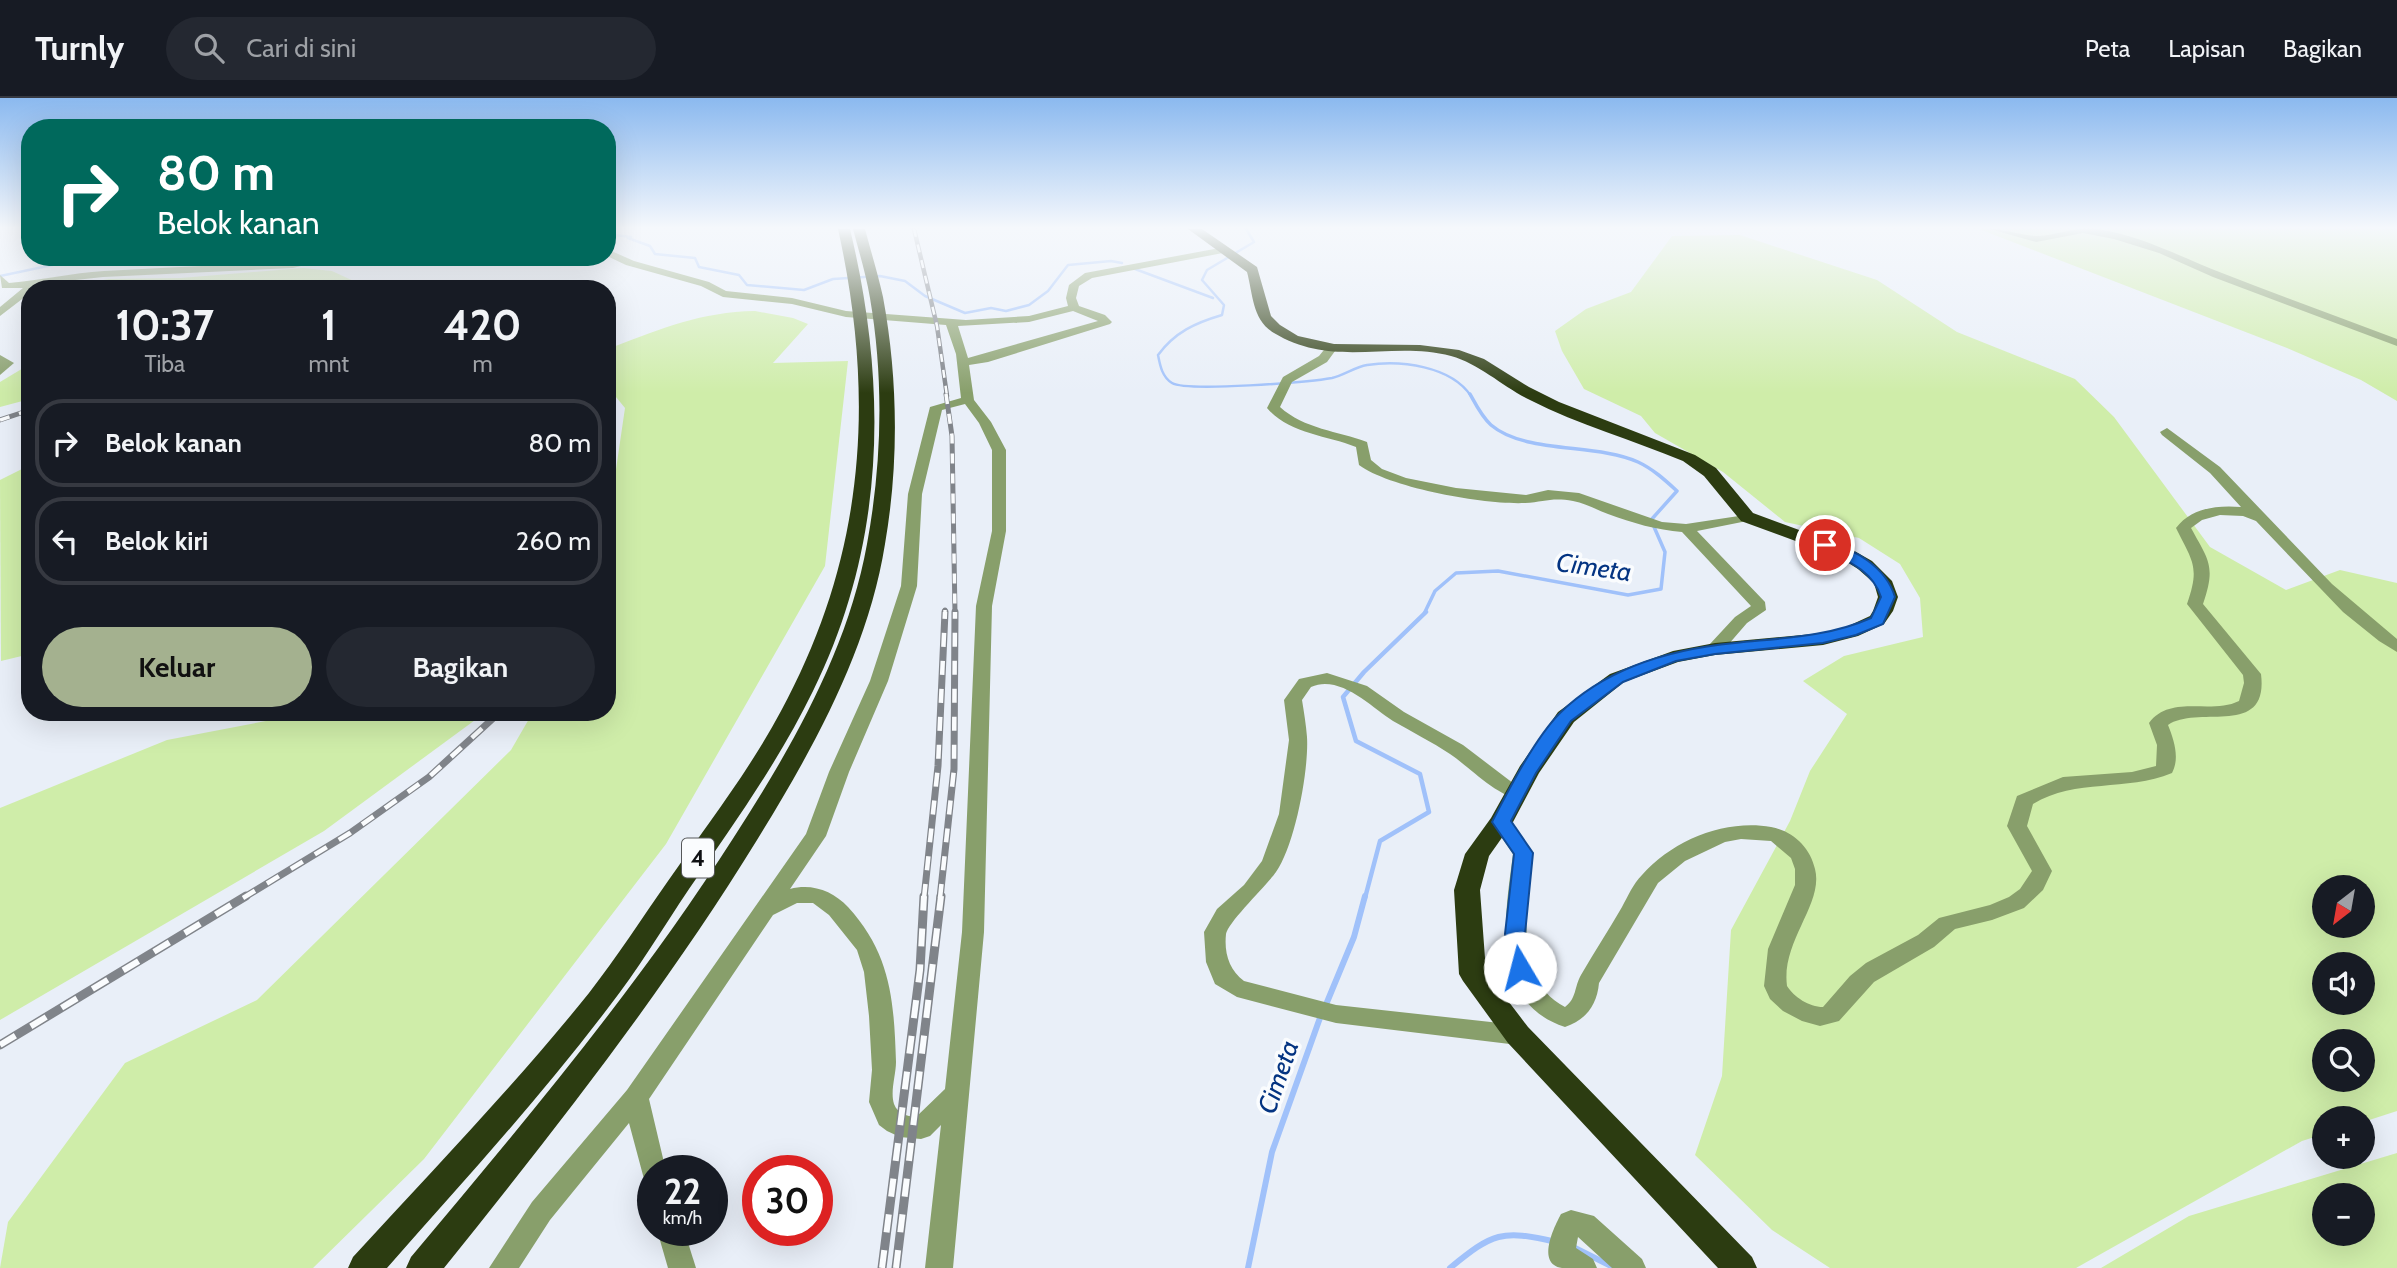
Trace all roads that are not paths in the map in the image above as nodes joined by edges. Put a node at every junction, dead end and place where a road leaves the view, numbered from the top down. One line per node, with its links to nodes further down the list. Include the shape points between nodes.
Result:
1 (4, 284): 8 (street)
2 (704, 284): 12 (street, via 723,294 792,301 846,314)
3 (855, 284): 17 (highway, 4)
4 (870, 284): 17 (highway, 4)
5 (1078, 284): 10 (street, via 1073,289)
6 (1256, 284): 14 (highway, via 1267,321 1300,341)
7 (2239, 284): 13 (street)
8 (21, 286)
9 (21, 295): 11 (street)
10 (1074, 308): 12 (street, via 1029,319); 16 (street, via 1106,321)
11 (0, 313)
12 (951, 323): 16 (street)
13 (2397, 343)
14 (1332, 347): 22 (highway, via 1422,348 1463,354 1538,398 1689,457 1710,472); 23 (street, via 1323,359 1286,383 1273,408 1281,417 1362,445 1364,462 1377,472 1487,496 1579,496 1637,520)
15 (0, 359): 18 (street, via 8,363)
16 (963, 362): 19 (street)
17 (875, 369): 35 (highway, 4, via 860,508 849,560 805,687 766,757 599,1000); 36 (highway, 4, via 884,476 876,547 834,678 801,747 728,868 640,996)
18 (0, 371)
19 (968, 400): 28 (street, via 936,407 915,494 909,586 879,681 816,836); 30 (street, via 999,450 1001,501 984,606 973,932)
20 (2166, 432): 21 (street, via 2215,470)
21 (2255, 514): 24 (street, via 2338,600); 27 (street, via 2200,513 2183,528 2204,578 2195,604 2252,674 2247,704 2230,711 2170,713 2158,723 2166,745 2165,769 2148,777 2077,781 2043,790 2024,801 2017,826 2042,871 2028,896 1994,914 1939,928 1859,981 1835,1012 1825,1017 1784,1001 1775,986 1781,941 1806,875 1799,853 1783,838 1740,832 1687,848 1650,879 1588,982 1587,999 1566,1018 1551,1014 1534,1002 1520,968 1515,934 1523,853)
22 (1747, 517): 23 (street); 25 (highway, via 1845,553 1883,581 1888,597 1877,620 1851,632)
23 (1686, 528): 25 (street, via 1759,605)
24 (2397, 647)
25 (1715, 649): 26 (highway, via 1673,657 1617,678 1566,717)
26 (1516, 793): 27 (highway); 29 (street, via 1361,690 1327,678 1305,683 1293,700 1298,740 1289,814 1271,864 1215,932 1223,978 1237,988 1336,1014)
27 (1501, 822): 29 (highway, via 1477,854 1467,890 1473,974)
28 (764, 912): 30 (street, via 787,896 813,893 834,906 855,930 873,962 884,1069 880,1099 892,1123 905,1129 921,1128); 31 (street)
29 (1518, 1035): 41 (highway)
30 (955, 1095): 39 (street)
31 (636, 1097): 32 (street); 37 (street, via 541,1210)
32 (649, 1155)
33 (675, 1246): 38 (street)
34 (1570, 1252): 40 (street, via 1571,1223 1584,1225)
35 (365, 1268)
36 (423, 1268)
37 (503, 1268)
38 (682, 1268)
39 (939, 1268)
40 (1632, 1268)
41 (1740, 1268)

